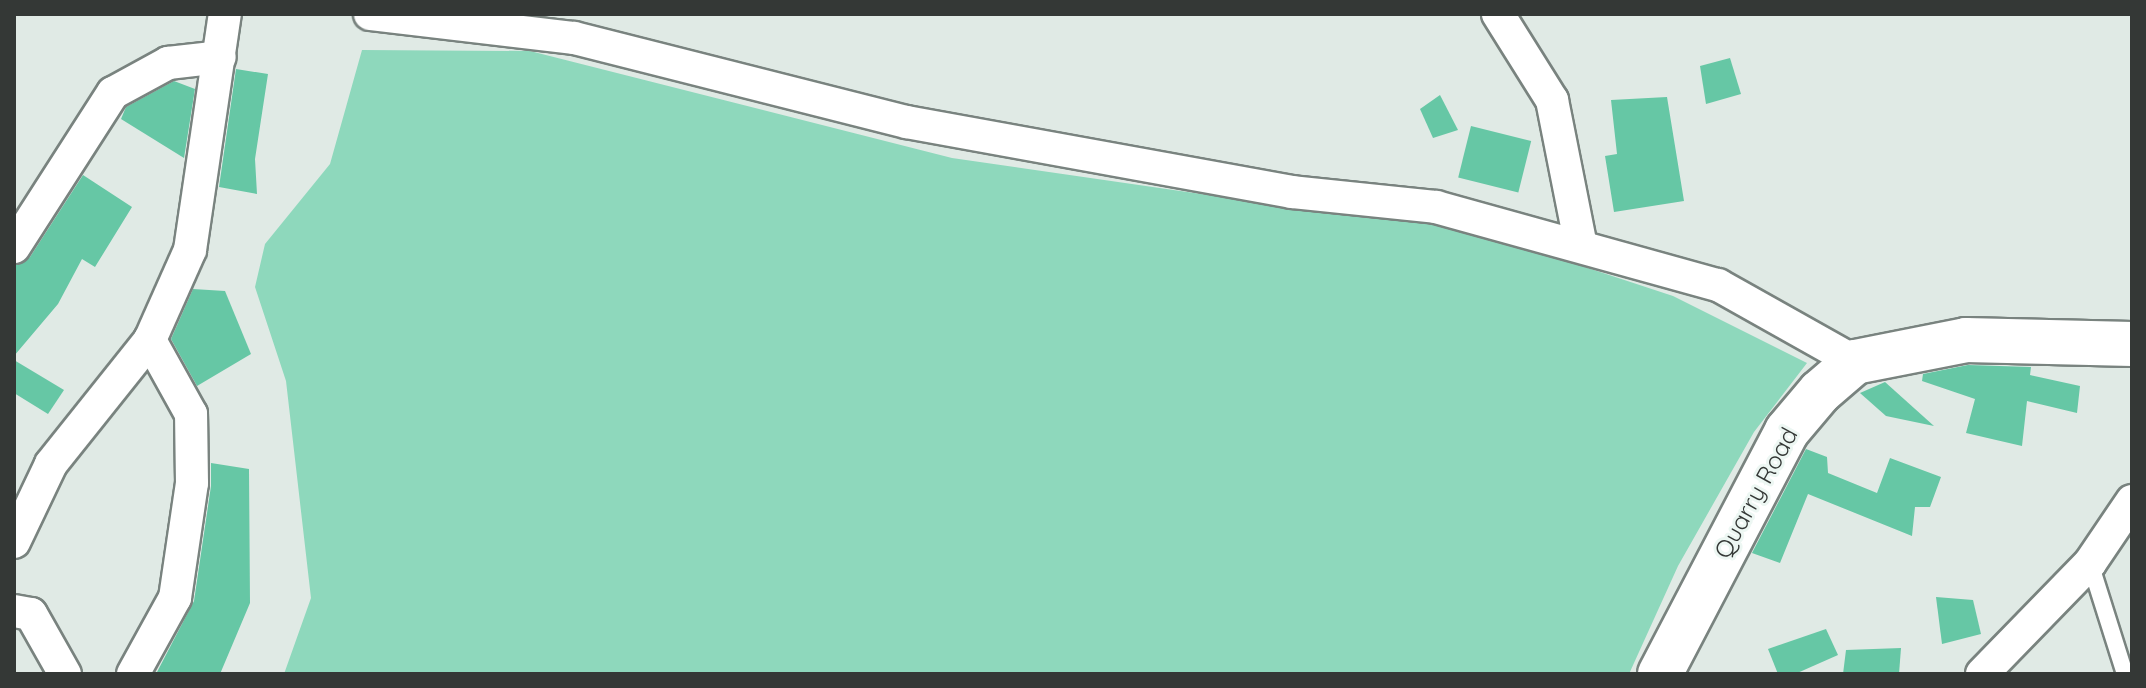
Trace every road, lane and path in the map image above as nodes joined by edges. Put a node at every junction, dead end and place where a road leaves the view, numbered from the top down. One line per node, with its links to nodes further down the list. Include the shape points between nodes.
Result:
1 (225, 14): 4 (street)
2 (370, 14): 5 (street, via 574,38 907,122 1292,192 1436,207)
3 (1498, 14): 5 (street, via 1552,100)
4 (220, 57): 6 (street, via 168,63 113,93); 7 (street, via 190,250)
5 (1581, 246): 9 (street, via 1718,285)
6 (14, 247)
7 (150, 340): 11 (street, via 51,464); 15 (street, via 191,414 192,483 175,598)
8 (2132, 344): 9 (street, Quarry Road, via 1966,340)
9 (1855, 362): 16 (street, Quarry Road, via 1787,431)
10 (2132, 501): 12 (street)
11 (14, 542)
12 (2090, 563): 17 (street); 18 (lane)
13 (14, 611): 14 (street, via 31,614)
14 (65, 674)
15 (133, 674)
16 (1660, 674)
17 (1982, 674)
18 (2125, 674)

